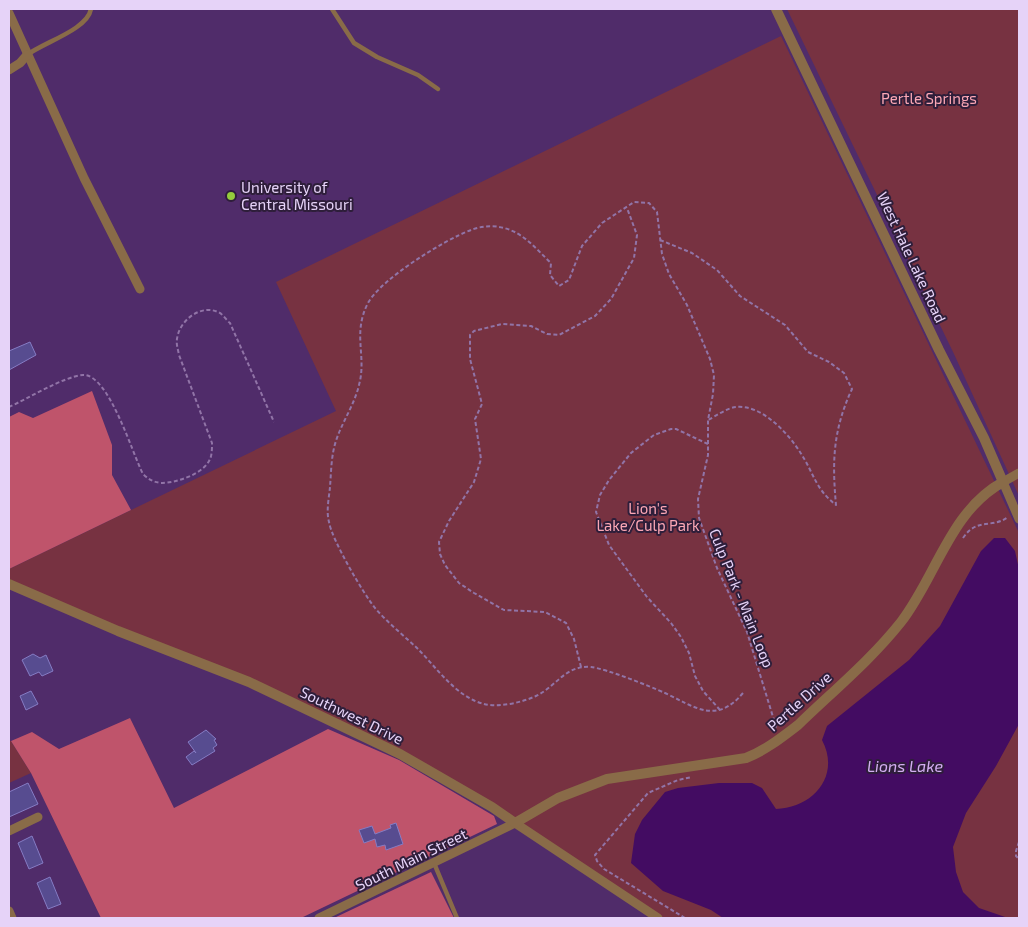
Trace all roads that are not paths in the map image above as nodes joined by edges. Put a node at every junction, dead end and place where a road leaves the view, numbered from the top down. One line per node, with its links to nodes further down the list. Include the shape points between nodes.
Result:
1 (91, 9): 5 (lane, via 87,19)
2 (332, 9): 7 (lane, via 354,43)
3 (776, 9): 10 (street, West Hale Lake Road)
4 (9, 13): 5 (street)
5 (27, 55): 6 (street); 8 (street)
6 (9, 70)
7 (438, 89)
8 (140, 289)
9 (1019, 472): 10 (street, Pertle Drive)
10 (1003, 482): 11 (street, West Hale Lake Road); 14 (street, Pertle Drive, via 978,499 949,540 901,621 798,725 767,749 746,758 607,779 558,798)
11 (1019, 519)
12 (9, 584): 14 (street, Southwest Drive, via 249,682 400,754)
13 (38, 817): 15 (street)
14 (515, 823): 16 (street, South Main Street); 21 (street, Southwest Drive)
15 (9, 831)
16 (434, 863): 19 (street, South Main Street); 20 (lane)
17 (9, 911): 18 (street)
18 (12, 918)
19 (319, 918)
20 (458, 918)
21 (658, 918)

